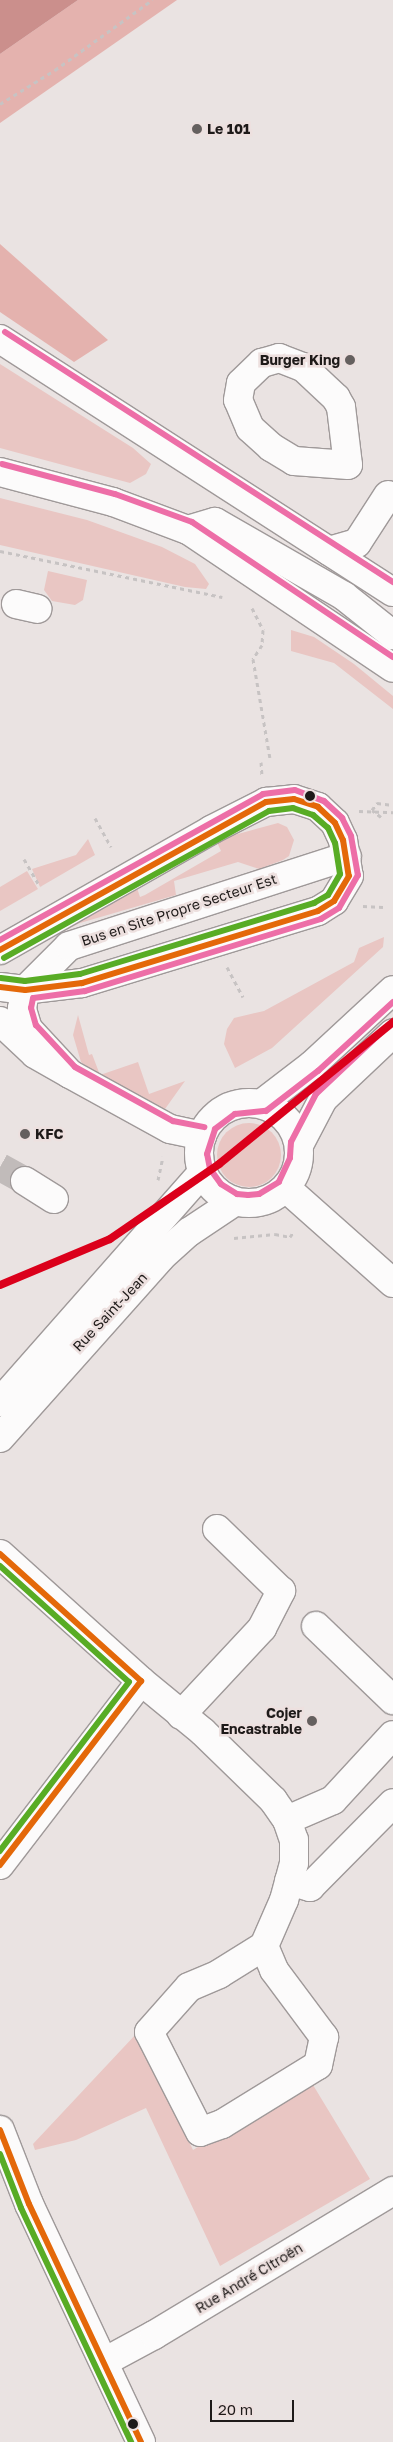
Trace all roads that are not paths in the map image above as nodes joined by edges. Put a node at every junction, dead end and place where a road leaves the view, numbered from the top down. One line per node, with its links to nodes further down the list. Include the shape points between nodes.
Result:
1 (0, 338): 5 (street)
2 (0, 472): 4 (street, via 113,502)
3 (388, 495): 5 (street, via 357,542)
4 (188, 530): 7 (street, via 214,522 344,596); 8 (street)
5 (329, 551): 6 (street)
6 (393, 592)
7 (393, 636)
8 (393, 668)
9 (347, 856): 10 (street, via 335,823 318,807 294,799 266,802); 11 (street, Bus en Site Propre Secteur Est, via 68,946); 11 (street, via 349,876 343,889 318,911 82,984)
10 (0, 950)
11 (13, 988): 15 (street, via 28,1029)
12 (393, 990): 16 (street, via 312,1065)
13 (0, 1021): 15 (street, via 35,1054)
14 (393, 1033): 18 (street, via 323,1100)
15 (70, 1074): 17 (street, via 170,1129)
16 (261, 1104): 17 (street, via 231,1106 218,1113); 18 (street, via 286,1119)
17 (202, 1136): 19 (street, via 198,1154)
18 (299, 1145): 21 (street, via 299,1160)
19 (202, 1173): 23 (street, via 215,1191); 25 (street, Rue Saint-Jean)
20 (25, 1181): 22 (street)
21 (286, 1188): 23 (street, via 262,1202); 24 (street)
22 (54, 1199)
23 (234, 1202): 26 (street, Rue Saint-Jean, via 189,1232 161,1257)
24 (393, 1283)
25 (0, 1402)
26 (0, 1438)
27 (217, 1529): 32 (street, via 281,1591 262,1628)
28 (0, 1554): 30 (street)
29 (316, 1626): 31 (street)
30 (141, 1681): 32 (street); 36 (street)
31 (393, 1700)
32 (181, 1716): 35 (street, via 203,1732 259,1786)
33 (393, 1735): 35 (street, via 333,1800)
34 (393, 1803): 37 (street, via 310,1887)
35 (287, 1820): 37 (street, via 294,1840 294,1863)
36 (0, 1865)
37 (289, 1881): 38 (street)
38 (264, 1946): 38 (street, via 274,1970 324,2037 318,2065 222,2124 200,2132 149,2032 188,1987 219,1974)
39 (0, 2130): 41 (street, via 29,2204)
40 (393, 2192): 41 (street, Rue André Citroën)
41 (104, 2362): 42 (street)
42 (141, 2442)

